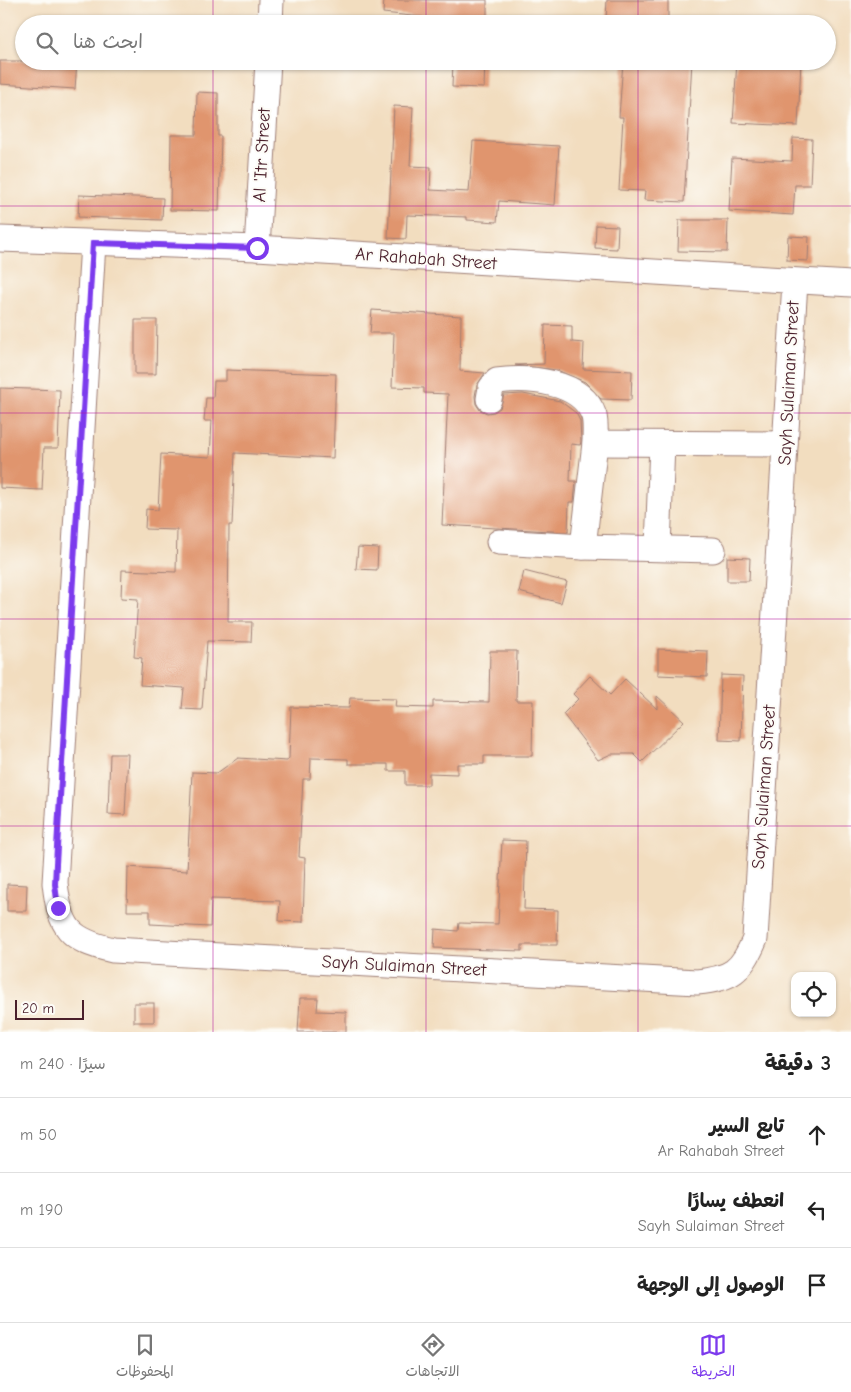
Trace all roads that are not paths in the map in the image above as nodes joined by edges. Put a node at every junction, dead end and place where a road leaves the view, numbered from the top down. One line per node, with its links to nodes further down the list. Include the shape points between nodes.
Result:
1 (272, 0): 2 (street)
2 (271, 15)
3 (267, 70): 6 (street, Al 'Itr Street)
4 (0, 238): 5 (street, Ar Rahabah Street)
5 (93, 243): 6 (street, Ar Rahabah Street); 12 (street, Sayh Sulaiman Street, via 55,884 63,922 80,940 92,945 113,950 698,982 720,980 735,972 748,956 755,939)
6 (257, 248): 7 (street, Ar Rahabah Street)
7 (795, 282): 8 (street, Ar Rahabah Street); 12 (street, Sayh Sulaiman Street)
8 (851, 284)
9 (489, 399): 10 (street, via 496,381 549,382 571,390 591,409)
10 (595, 443): 11 (street); 14 (street)
11 (662, 444): 12 (street); 15 (street)
12 (785, 444)
13 (499, 542): 14 (street)
14 (583, 547): 15 (street)
15 (658, 547): 16 (street)
16 (712, 550)

